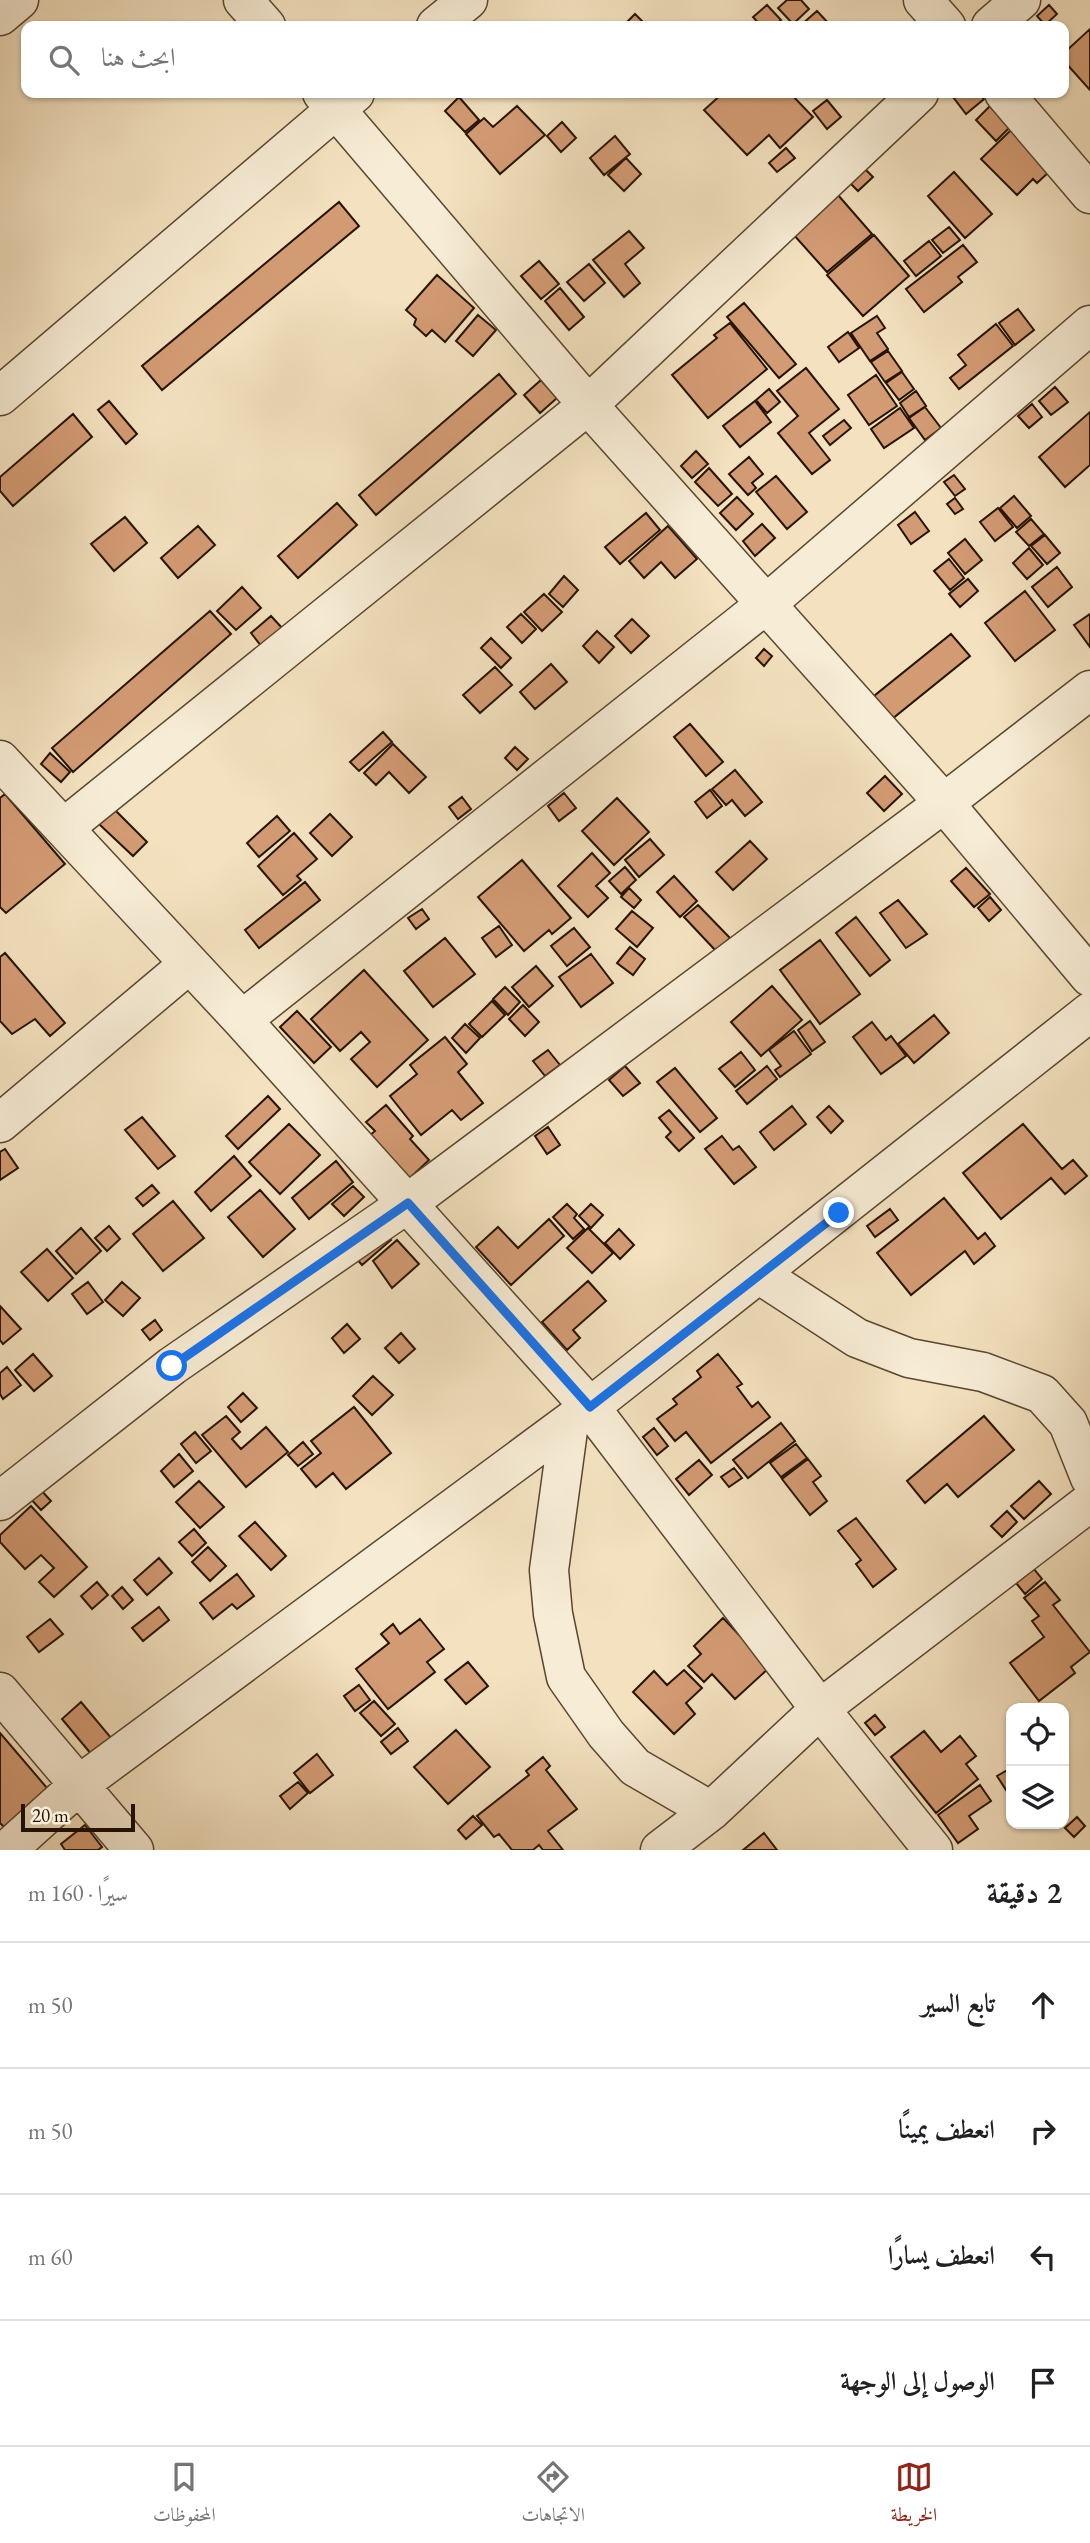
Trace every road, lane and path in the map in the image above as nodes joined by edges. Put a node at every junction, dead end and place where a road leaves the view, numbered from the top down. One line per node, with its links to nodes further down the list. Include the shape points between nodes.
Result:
1 (19, 0): 6 (street)
2 (243, 0): 7 (street)
3 (468, 0): 8 (street)
4 (923, 0): 9 (street)
5 (1021, 0): 10 (street)
6 (0, 16)
7 (261, 21)
8 (442, 21)
9 (942, 21)
10 (997, 21)
11 (338, 98): 16 (street); 17 (street)
12 (914, 98): 17 (street)
13 (1008, 98): 14 (street)
14 (1090, 194)
15 (1090, 325): 18 (street)
16 (0, 396)
17 (588, 405): 18 (street); 22 (street)
18 (765, 605): 21 (street); 26 (street)
19 (1090, 690): 21 (street)
20 (0, 760): 22 (street)
21 (944, 803): 24 (street); 28 (street)
22 (65, 827): 23 (street)
23 (189, 964): 26 (street); 27 (street)
24 (1090, 977)
25 (1090, 1012): 29 (street)
26 (242, 1020): 28 (street)
27 (0, 1123)
28 (408, 1203): 30 (street); 32 (street, via 172,1366)
29 (760, 1275): 30 (street); 31 (street, via 857,1338 909,1358 983,1372 1042,1394 1068,1423)
30 (580, 1415): 35 (street); 36 (street); 37 (street, via 549,1570 566,1677 635,1767)
31 (1090, 1478)
32 (0, 1501)
33 (1090, 1502): 35 (street)
34 (0, 1692): 36 (street)
35 (820, 1709): 37 (street); 41 (street)
36 (80, 1784): 38 (street); 39 (street)
37 (711, 1811): 40 (street)
38 (7, 1850)
39 (134, 1850)
40 (660, 1850)
41 (933, 1850)

